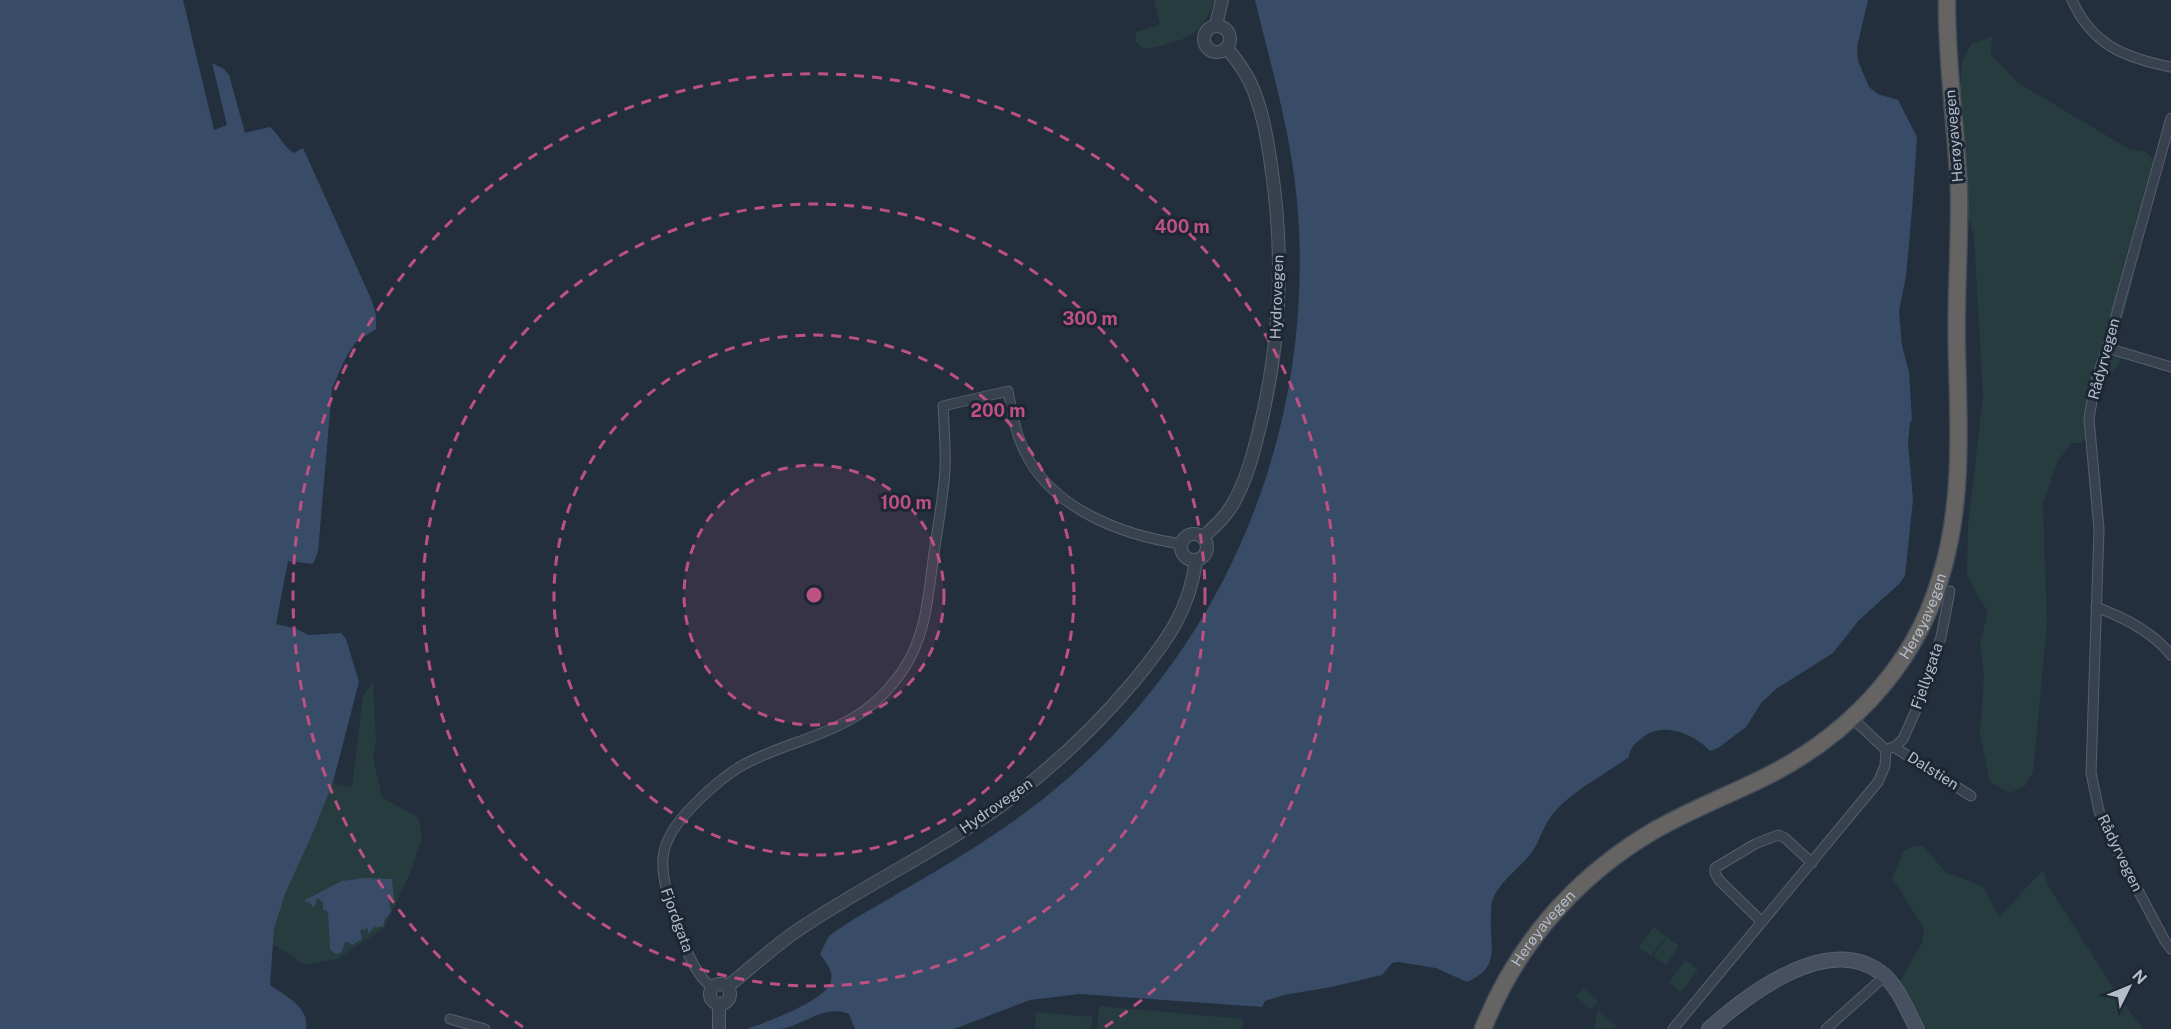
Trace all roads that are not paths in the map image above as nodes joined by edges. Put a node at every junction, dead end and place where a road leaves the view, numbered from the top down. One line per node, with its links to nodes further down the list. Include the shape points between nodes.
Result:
1 (1222, 0): 4 (street)
2 (1947, 0): 16 (highway, Herøyavegen, via 1959,196 1960,454 1953,520 1940,581 1920,630 1890,677)
3 (2072, 0): 6 (street, via 2090,30 2108,46)
4 (1216, 26): 5 (street, via 1229,33); 5 (street, via 1204,35 1206,47 1214,52)
5 (1227, 48): 10 (street, Hydrovegen, via 1250,83 1265,132 1280,274 1272,371 1251,463 1235,501)
6 (2171, 67)
7 (2171, 118): 8 (street, Rådyrvegen)
8 (2107, 348): 9 (street); 14 (street, Rådyrvegen, via 2095,383 2089,419 2099,529)
9 (2171, 367)
10 (1203, 537): 11 (street, via 1186,536); 12 (street, via 1206,553)
11 (1181, 544): 12 (street, via 1182,554); 24 (street, Fjordgata, via 1107,523 1057,494 1023,450 1008,391 943,406 945,471 927,609 907,663 886,691 854,717 724,777 678,822 664,845 661,863 665,890 691,959)
12 (1196, 560): 23 (street, Hydrovegen, via 1187,602 1164,642 1119,699 1066,753 998,808 799,929)
13 (1950, 591): 17 (street, Fjellygata, via 1929,676 1903,739)
14 (2096, 607): 15 (street, via 2138,628); 21 (street, Rådyrvegen, via 2093,790 2115,847)
15 (2171, 655)
16 (1852, 718): 17 (street); 29 (highway, Herøyavegen, via 1791,764 1669,823 1597,870 1554,912 1529,944 1504,983)
17 (1890, 749): 18 (street, Dalstien); 19 (street, Fjellygata, via 1878,782)
18 (1971, 796)
19 (1812, 863): 20 (street, Fjellygata); 20 (street, via 1778,835 1716,868 1719,880)
20 (1762, 922): 30 (street, Fjellygata)
21 (2171, 949)
22 (1885, 976): 31 (main road, via 1857,962 1818,963 1769,984); 32 (street); 33 (main road)
23 (728, 987): 24 (street, via 721,984); 25 (street, via 730,999)
24 (712, 988): 25 (street, via 711,999)
25 (719, 1005): 28 (street)
26 (450, 1019): 27 (street)
27 (485, 1029)
28 (718, 1029)
29 (1483, 1029)
30 (1673, 1029)
31 (1709, 1029)
32 (1826, 1029)
33 (1917, 1029)

